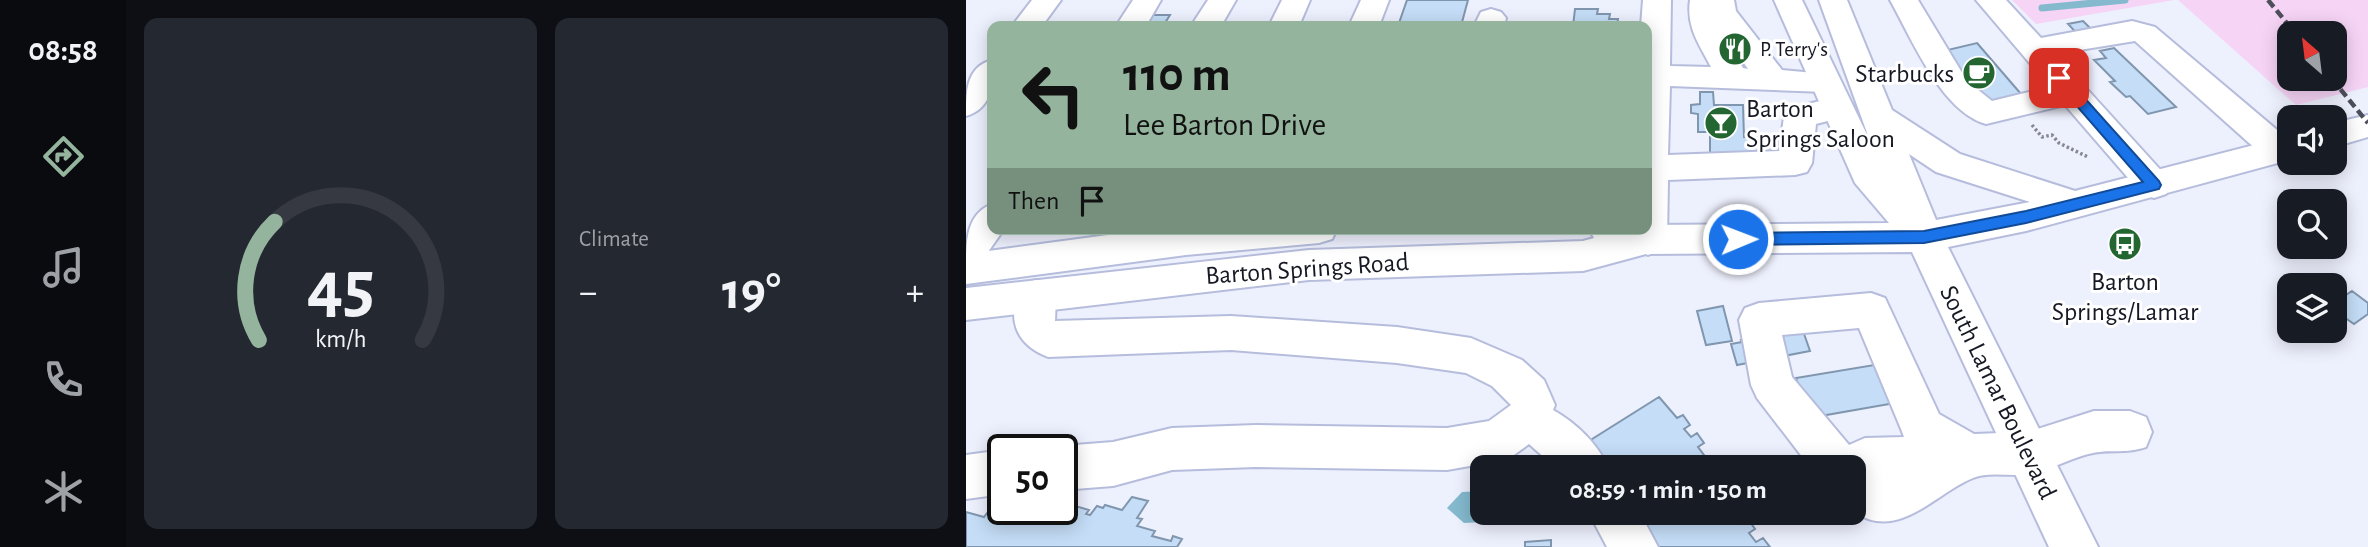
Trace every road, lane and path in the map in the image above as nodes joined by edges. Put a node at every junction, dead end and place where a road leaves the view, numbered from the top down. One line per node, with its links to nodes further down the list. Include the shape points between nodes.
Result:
1 (1047, 0): 14 (main road)
2 (1147, 0): 15 (main road)
3 (1222, 0): 16 (main road)
4 (1296, 0): 17 (main road)
5 (1375, 0): 18 (main road)
6 (1657, 0): 21 (main road)
7 (1704, 0): 23 (main road, via 1706,35)
8 (1720, 0): 24 (main road, via 1722,12)
9 (1787, 0): 26 (main road, South Lamar Boulevard)
10 (1833, 0): 28 (main road, South Lamar Boulevard)
11 (1904, 0): 25 (main road, via 1956,88 1986,113)
12 (1925, 0): 19 (main road)
13 (1990, 0): 20 (main road)
14 (1031, 21)
15 (1134, 21)
16 (1209, 21)
17 (1286, 21)
18 (1366, 21)
19 (1949, 30)
20 (2034, 49): 25 (main road); 32 (main road, via 2132,30 2145,34)
21 (1652, 75): 23 (main road)
22 (987, 77): 27 (main road)
23 (1731, 77): 24 (main road)
24 (1772, 79): 26 (main road)
25 (2072, 93): 36 (main road)
26 (1831, 95): 35 (main road, via 1800,117 1795,163); 43 (main road, South Lamar Boulevard, via 1873,183)
27 (966, 104)
28 (1878, 117): 37 (main road, via 1948,163); 43 (main road, South Lamar Boulevard)
29 (2368, 126): 30 (main road)
30 (2347, 132)
31 (2040, 135): 34 (path, via 2052,135)
32 (2277, 143)
33 (2277, 151): 36 (main road, Barton Springs Road)
34 (2088, 158)
35 (1652, 168)
36 (2154, 185): 37 (main road, Barton Springs Road)
37 (2072, 204): 43 (main road, Barton Springs Road)
38 (987, 225): 45 (main road)
39 (1235, 235): 47 (main road, Barton Springs Road)
40 (1277, 235): 46 (main road)
41 (1629, 235): 44 (main road, Barton Springs Road)
42 (1648, 235): 44 (main road)
43 (1924, 237): 44 (main road, Barton Springs Road); 52 (main road, South Lamar Boulevard)
44 (1648, 240): 46 (main road, Barton Springs Road, via 1583,256)
45 (966, 254)
46 (1266, 268): 48 (main road, Barton Springs Road)
47 (966, 269)
48 (1036, 296): 49 (main road, Barton Springs Road); 50 (main road, via 1035,324 1038,333 1048,339 1231,333 1385,344 1471,356 1507,373 1522,386 1532,405)
49 (966, 304)
50 (1527, 420): 53 (main road, via 1542,425); 56 (main road, via 1498,440 1447,449 1172,449 1113,464)
51 (2130, 432): 52 (main road, via 2094,432)
52 (2028, 453): 55 (main road); 62 (main road, South Lamar Boulevard)
53 (1574, 455)
54 (1838, 455): 55 (main road, via 1772,385 1759,320 1871,310 1923,429)
55 (1969, 456): 59 (main road, via 1908,493 1876,499)
56 (1078, 467)
57 (987, 474): 58 (main road)
58 (966, 477)
59 (1866, 487)
60 (1620, 525): 61 (main road)
61 (1634, 547)
62 (2074, 547)

